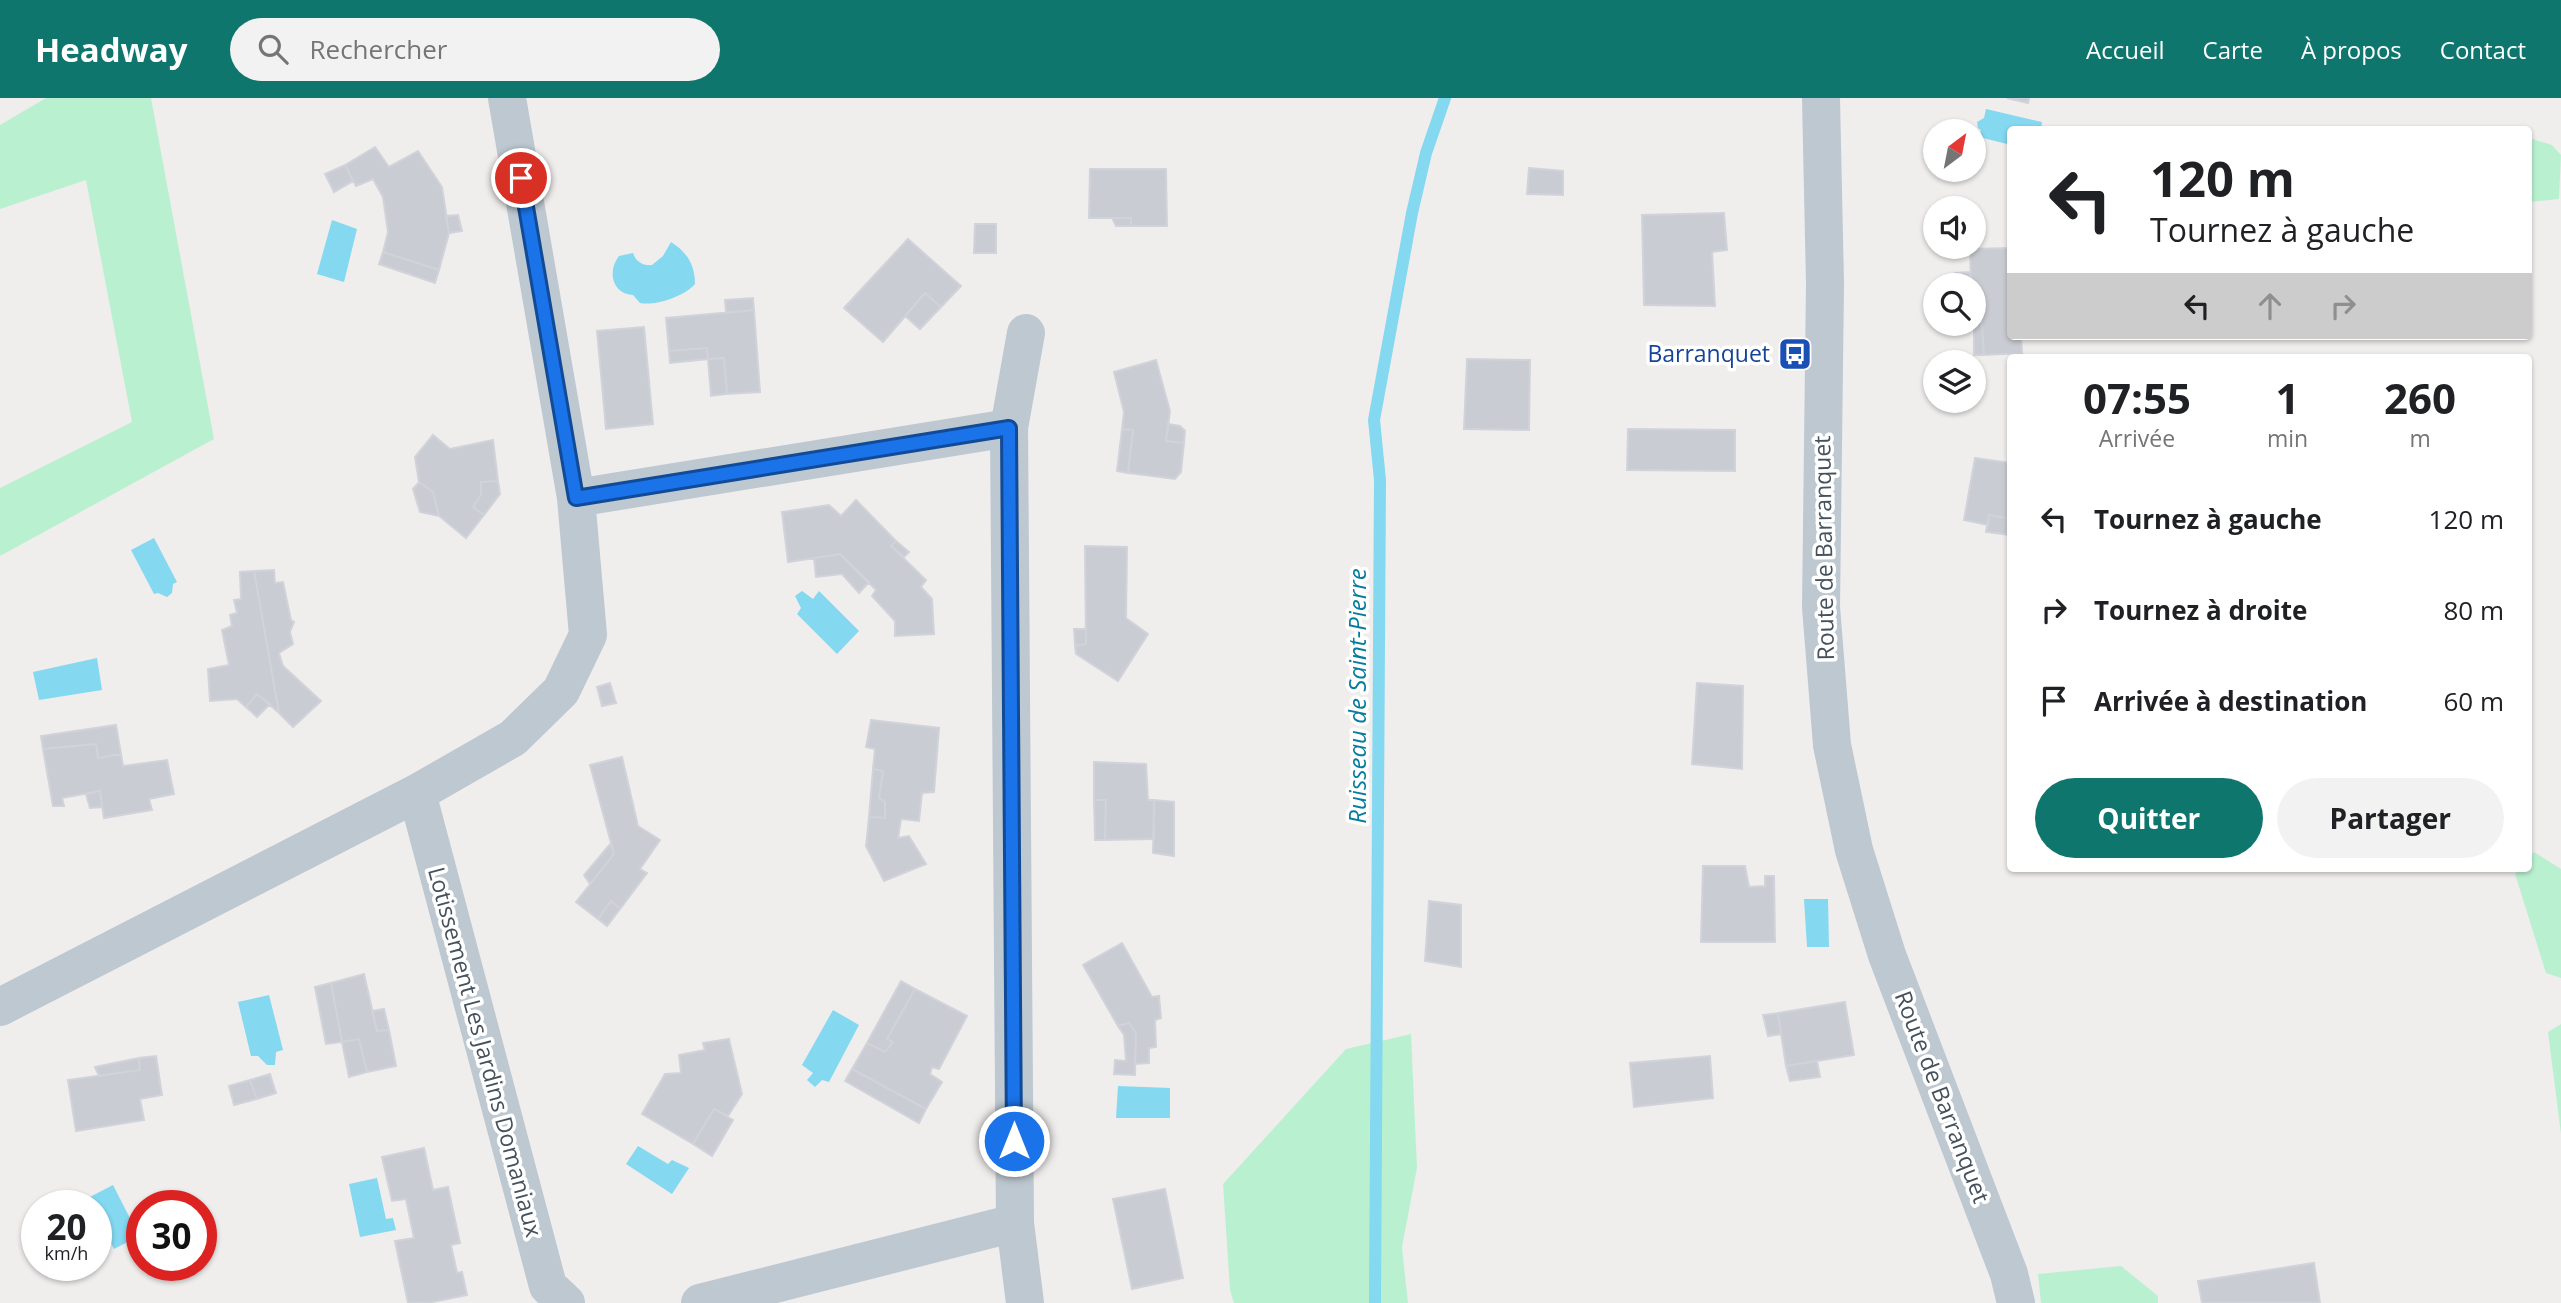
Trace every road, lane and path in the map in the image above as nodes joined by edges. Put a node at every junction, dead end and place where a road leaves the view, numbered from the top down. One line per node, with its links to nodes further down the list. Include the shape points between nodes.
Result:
1 (507, 98): 5 (street)
2 (1821, 98): 12 (street, Route de Barranquet, via 1825,284 1821,607 1832,744 1854,850 1887,956 2009,1273)
3 (1026, 333): 4 (street)
4 (1009, 428): 5 (street); 8 (street)
5 (576, 498): 6 (street, via 588,635 561,691 513,738)
6 (417, 793): 7 (street); 9 (street, Lotissement Les Jardins Domaniaux, via 548,1286)
7 (0, 1007)
8 (1015, 1223): 10 (street); 11 (street)
9 (566, 1303)
10 (700, 1303)
11 (1025, 1303)
12 (2016, 1303)

